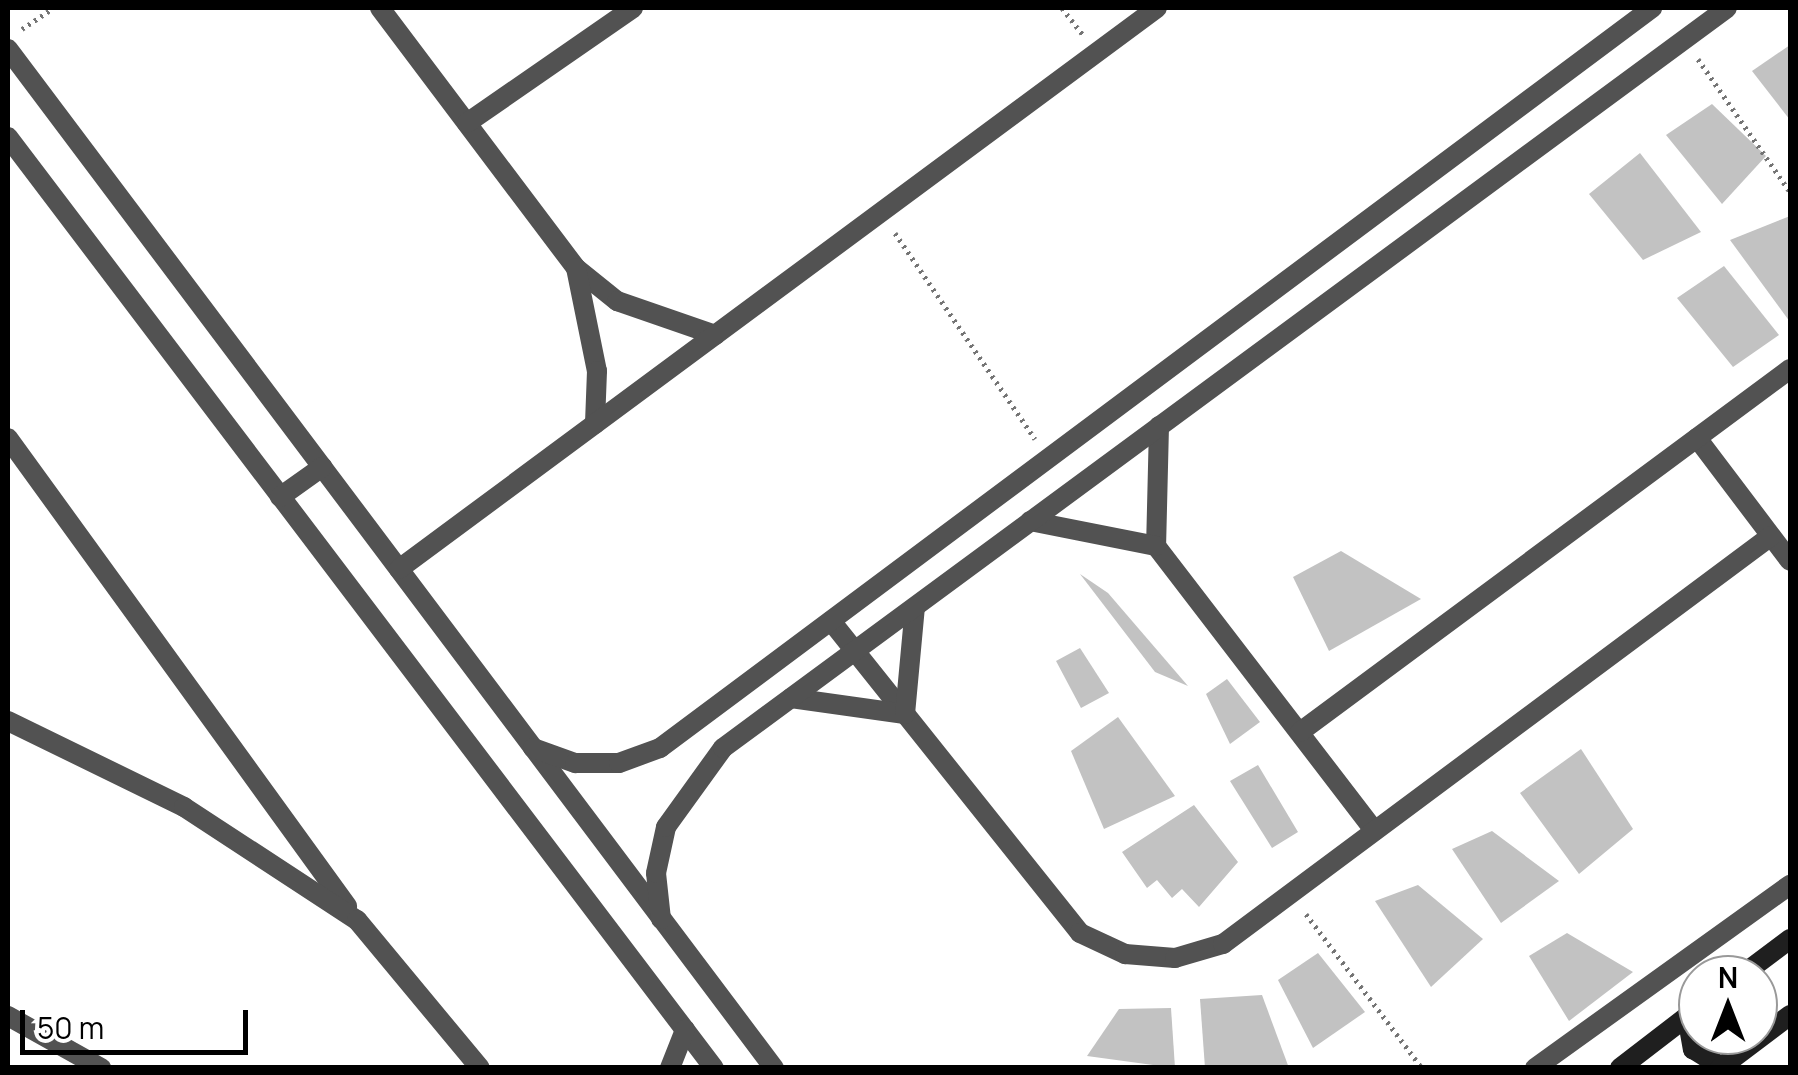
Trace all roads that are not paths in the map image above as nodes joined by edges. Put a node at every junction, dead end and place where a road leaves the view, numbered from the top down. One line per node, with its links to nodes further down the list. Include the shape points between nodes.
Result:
1 (380, 8): 7 (street)
2 (633, 8): 7 (street)
3 (1156, 8): 10 (street)
4 (1652, 8): 26 (street)
5 (1727, 8): 13 (street)
6 (8, 48): 16 (street)
7 (467, 124): 9 (street)
8 (8, 137): 19 (street)
9 (576, 268): 10 (street, via 648,316); 12 (street, via 593,336)
10 (715, 335): 12 (street)
11 (1790, 369): 15 (street)
12 (595, 424): 24 (street)
13 (1160, 426): 20 (street); 22 (street, via 1152,466)
14 (8, 438): 18 (street)
15 (1696, 438): 21 (street); 31 (street)
16 (322, 467): 19 (street); 24 (street)
17 (8, 475): 18 (street)
18 (32, 475): 36 (street)
19 (280, 497): 42 (street)
20 (1030, 522): 22 (street); 25 (street)
21 (1771, 536): 23 (street); 33 (street)
22 (1156, 546): 31 (street)
23 (1790, 562)
24 (399, 569): 32 (street)
25 (914, 607): 27 (street); 29 (street)
26 (831, 621): 27 (street); 32 (street, via 660,748 619,762 574,762)
27 (855, 651): 28 (street); 29 (street)
28 (790, 698): 29 (street); 35 (street, via 722,748 689,788 666,828 656,873)
29 (905, 714): 33 (street, via 1080,933 1125,954 1175,958 1223,944)
30 (8, 720): 36 (street, via 184,807)
31 (1300, 732): 33 (street)
32 (533, 748): 35 (street)
33 (1376, 830)
34 (1790, 885): 49 (street)
35 (661, 918): 48 (street)
36 (357, 920): 45 (street)
37 (1790, 939): 38 (main road)
38 (1769, 955)
39 (1790, 1015): 43 (main road)
40 (8, 1016): 44 (street)
41 (1678, 1024): 50 (main road)
42 (685, 1030): 46 (street); 47 (street)
43 (1721, 1067)
44 (101, 1068)
45 (480, 1068)
46 (670, 1068)
47 (714, 1068)
48 (774, 1068)
49 (1535, 1068)
50 (1620, 1068)

